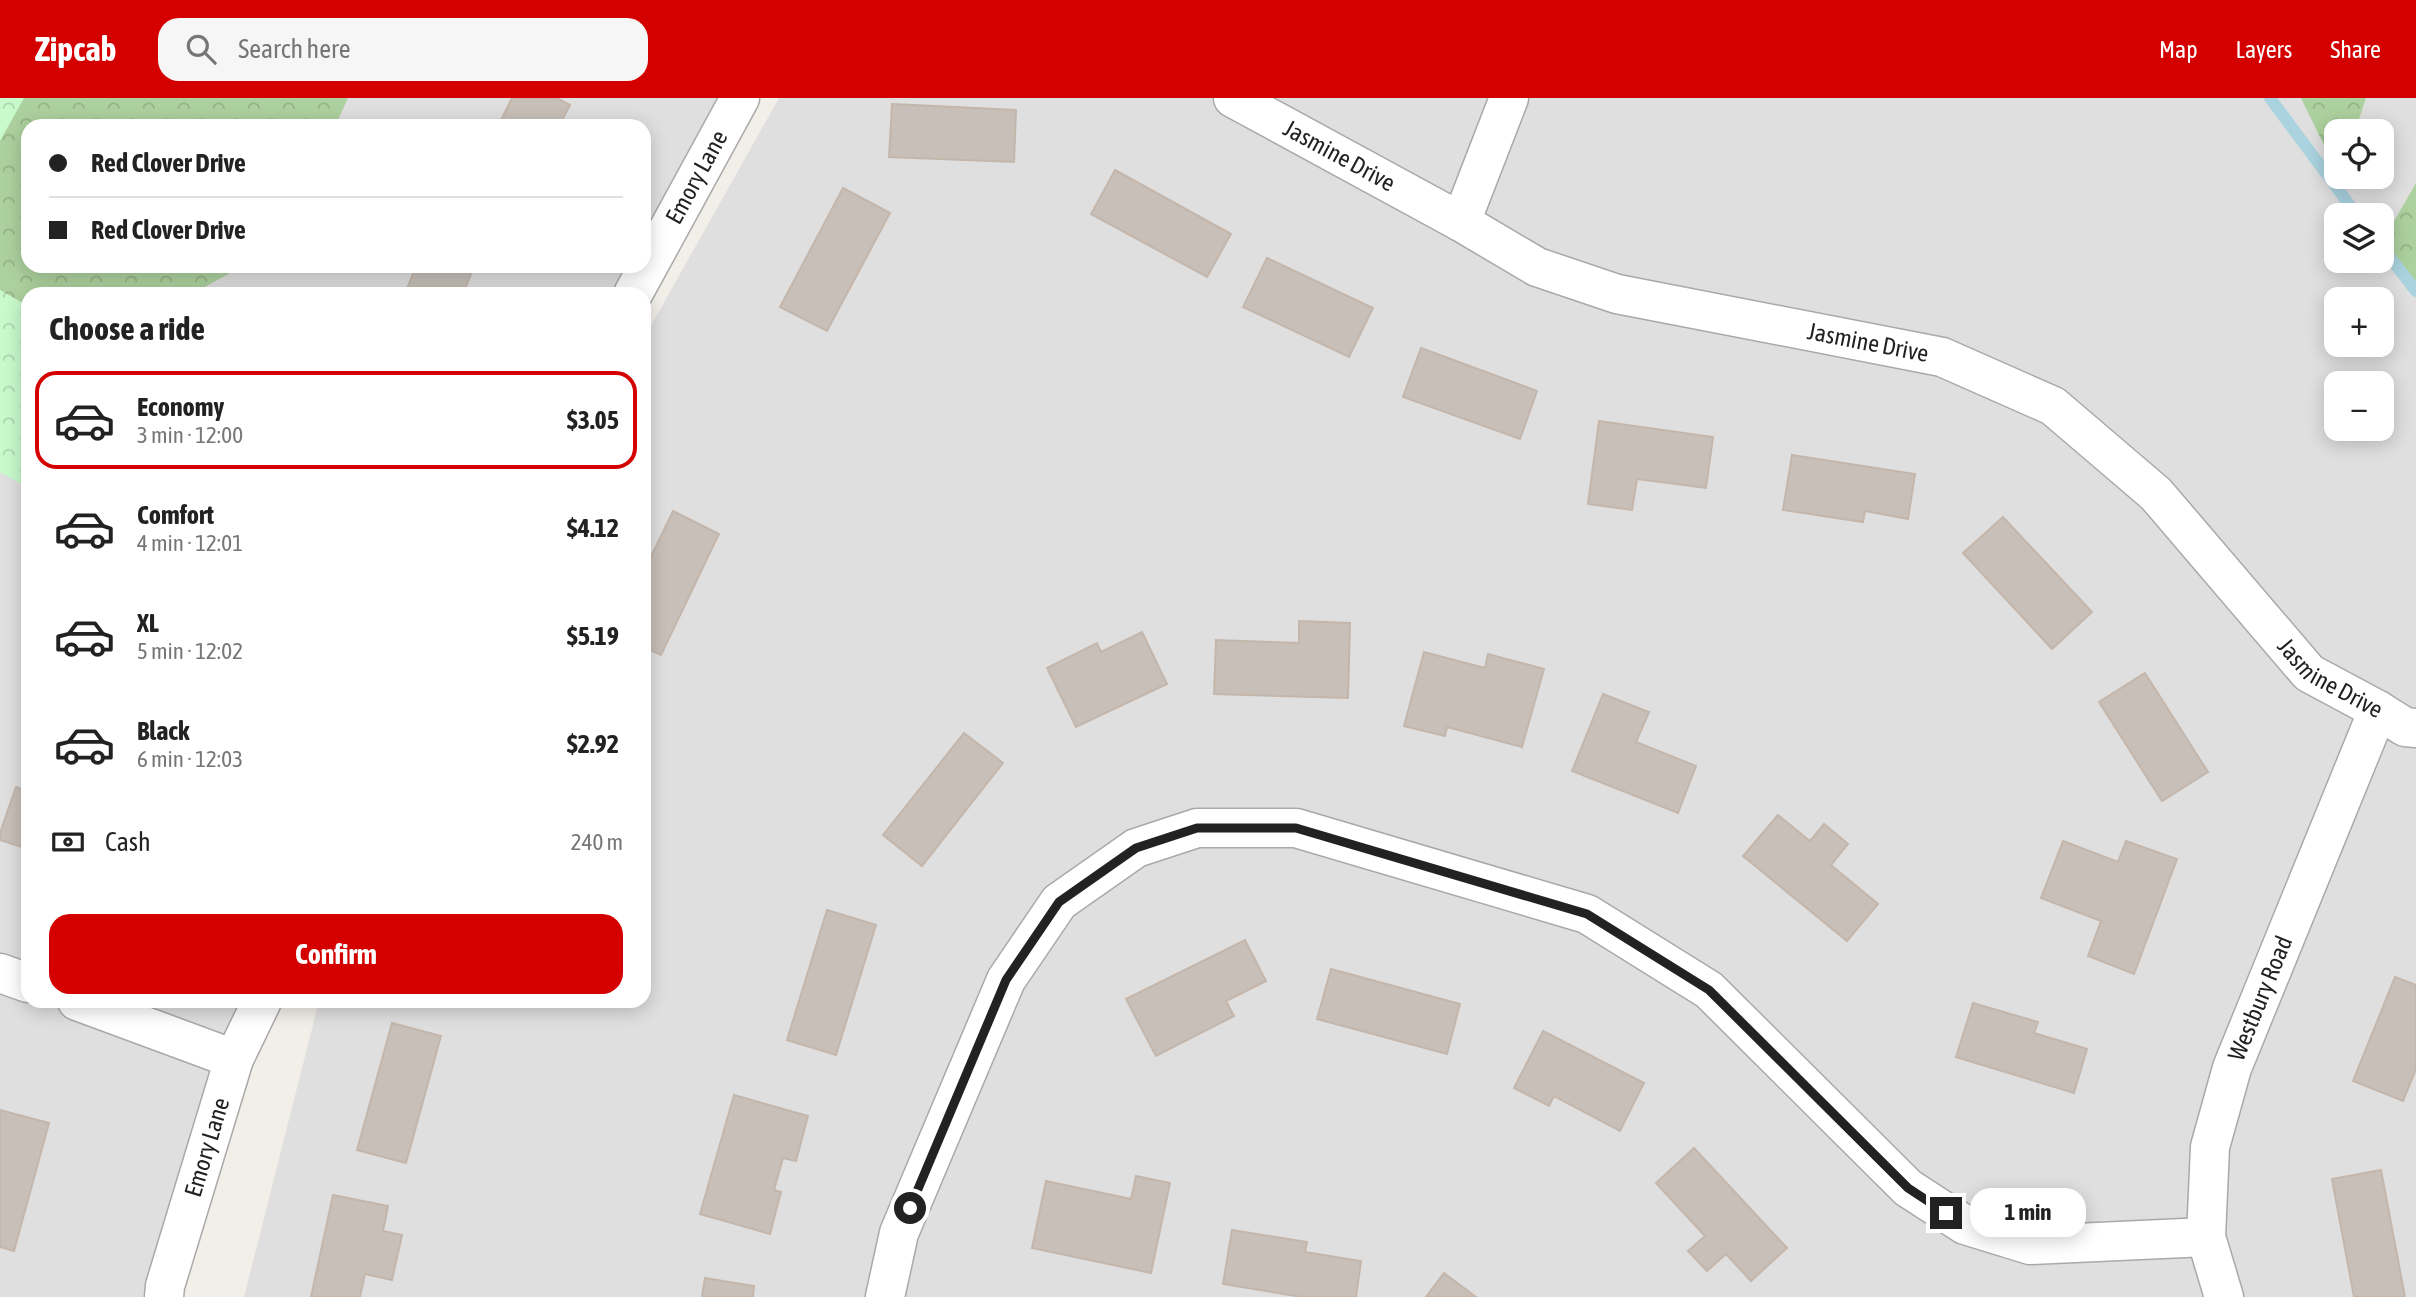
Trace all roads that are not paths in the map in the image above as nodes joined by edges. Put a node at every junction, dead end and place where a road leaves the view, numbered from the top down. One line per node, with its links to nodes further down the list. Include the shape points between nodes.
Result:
1 (740, 98): 5 (street, Emory Lane)
2 (1233, 98): 4 (street, Jasmine Drive)
3 (1509, 98): 4 (street)
4 (1461, 222): 6 (street, Jasmine Drive, via 1537,267 1617,293 1942,357 2053,406 2156,494 2309,673)
5 (651, 261)
6 (2378, 710): 7 (street, Jasmine Drive, via 2405,727); 13 (street, Westbury Road, via 2232,1068 2210,1147)
7 (2416, 728)
8 (0, 973): 9 (street)
9 (21, 980)
10 (96, 1008): 12 (street)
11 (259, 1008): 12 (street, Emory Lane)
12 (234, 1059): 14 (street, Emory Lane)
13 (2206, 1237): 15 (street, via 2030,1245 1965,1225 1908,1188 1709,990 1587,914 1296,828 1197,828 1136,848 1059,902 1006,980 899,1233); 16 (street, Westbury Road)
14 (164, 1297)
15 (885, 1297)
16 (2224, 1297)

